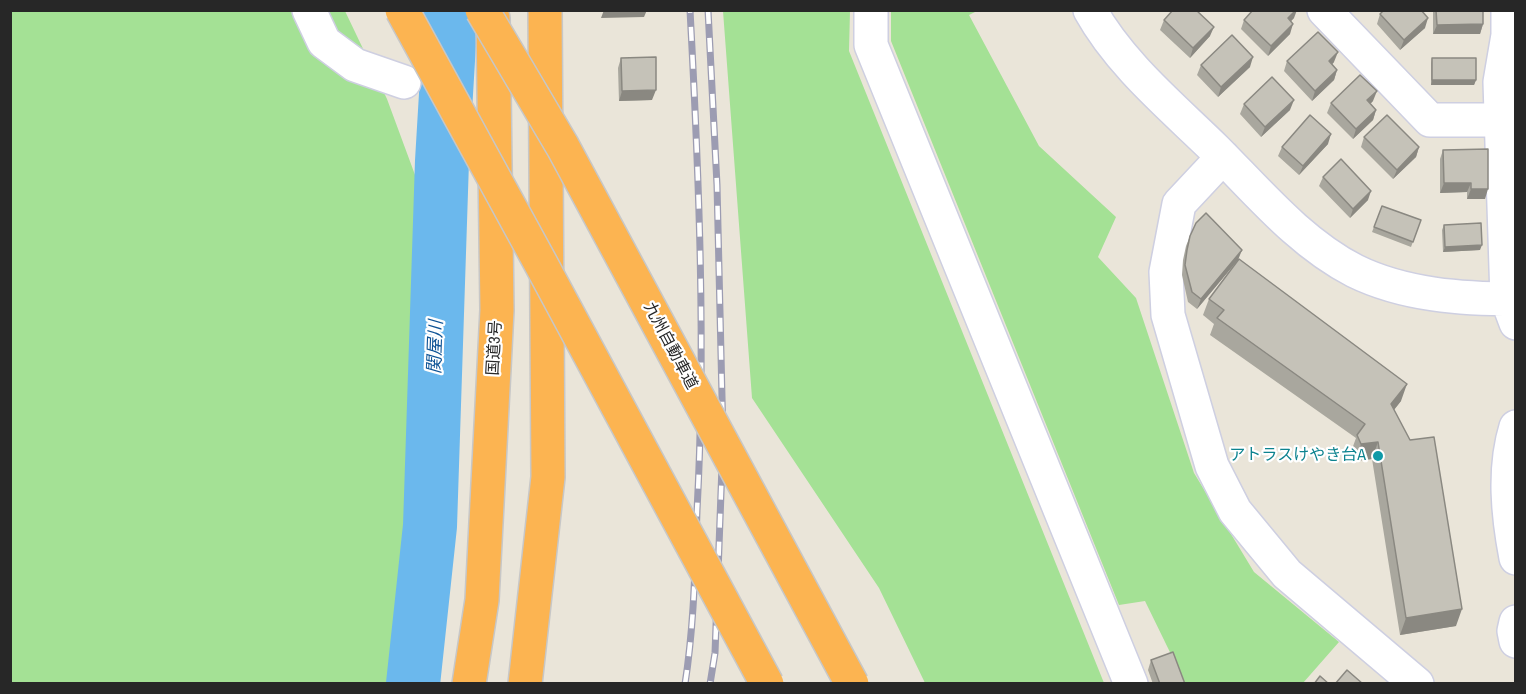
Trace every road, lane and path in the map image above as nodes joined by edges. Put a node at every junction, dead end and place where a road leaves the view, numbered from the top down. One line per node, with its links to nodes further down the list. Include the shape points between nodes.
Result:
1 (309, 10): 10 (street, via 324,42 355,65)
2 (402, 10): 19 (highway, bridge)
3 (483, 10): 20 (highway, 九州自動車道, bridge, via 562,147)
4 (493, 10): 17 (highway, 国道3号, via 497,310 482,600)
5 (545, 10): 18 (highway, via 548,477)
6 (871, 10): 21 (street, via 871,45)
7 (1090, 10): 12 (street, via 1136,71)
8 (1324, 10): 11 (street, via 1430,120)
9 (1508, 10): 11 (street, via 1500,82)
10 (404, 82)
11 (1509, 120): 13 (street)
12 (1223, 158): 13 (street, via 1319,249 1356,271 1398,287); 22 (street, via 1179,204 1166,272 1168,315 1212,466 1235,511 1287,574)
13 (1513, 307)
14 (1515, 427): 15 (street, via 1511,441)
15 (1512, 471): 16 (street, via 1510,527)
16 (1515, 558)
17 (469, 684)
18 (525, 684)
19 (767, 684)
20 (852, 684)
21 (1131, 684)
22 (1417, 684)

